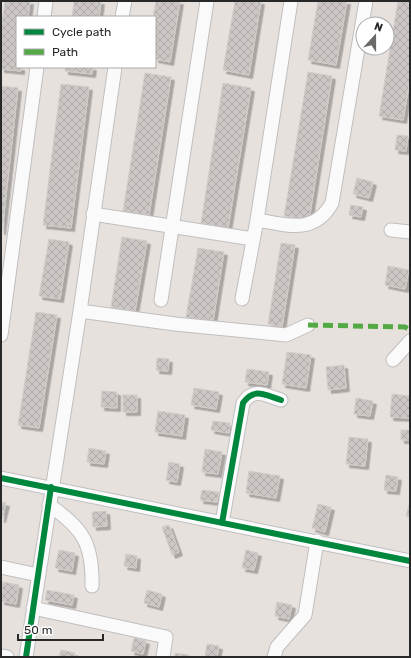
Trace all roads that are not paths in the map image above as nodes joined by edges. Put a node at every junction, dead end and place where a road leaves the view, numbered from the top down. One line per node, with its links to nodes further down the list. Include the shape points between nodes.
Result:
1 (46, 1): 6 (street)
2 (125, 1): 7 (street)
3 (207, 1): 12 (street)
4 (291, 1): 11 (street)
5 (366, 1): 11 (street, via 332,203 325,215 312,224 297,226)
6 (44, 16)
7 (122, 16)
8 (37, 68): 20 (street)
9 (115, 68): 10 (street)
10 (93, 214): 12 (street); 18 (street)
11 (257, 220): 15 (street)
12 (172, 226): 15 (street); 17 (street)
13 (391, 230): 14 (street)
14 (410, 232)
15 (253, 239): 16 (street)
16 (242, 299)
17 (161, 300)
18 (80, 311): 19 (street, via 175,324 286,334); 25 (street)
19 (308, 325)
20 (1, 334)
21 (410, 341): 22 (street)
22 (393, 360)
23 (281, 400): 27 (street, via 255,393 248,395 243,403)
24 (1, 478): 25 (street)
25 (51, 487): 26 (street); 27 (street)
26 (49, 505): 31 (street); 32 (street, via 68,518 81,532 93,563)
27 (222, 523): 28 (street)
28 (317, 541): 29 (street); 38 (street, via 305,615 277,646)
29 (410, 561)
30 (1, 567): 31 (street)
31 (38, 575): 33 (street)
32 (92, 586)
33 (33, 608): 36 (street); 37 (street, via 166,637)
34 (1, 656): 35 (street)
35 (8, 657)
36 (26, 657)
37 (163, 657)
38 (274, 657)

